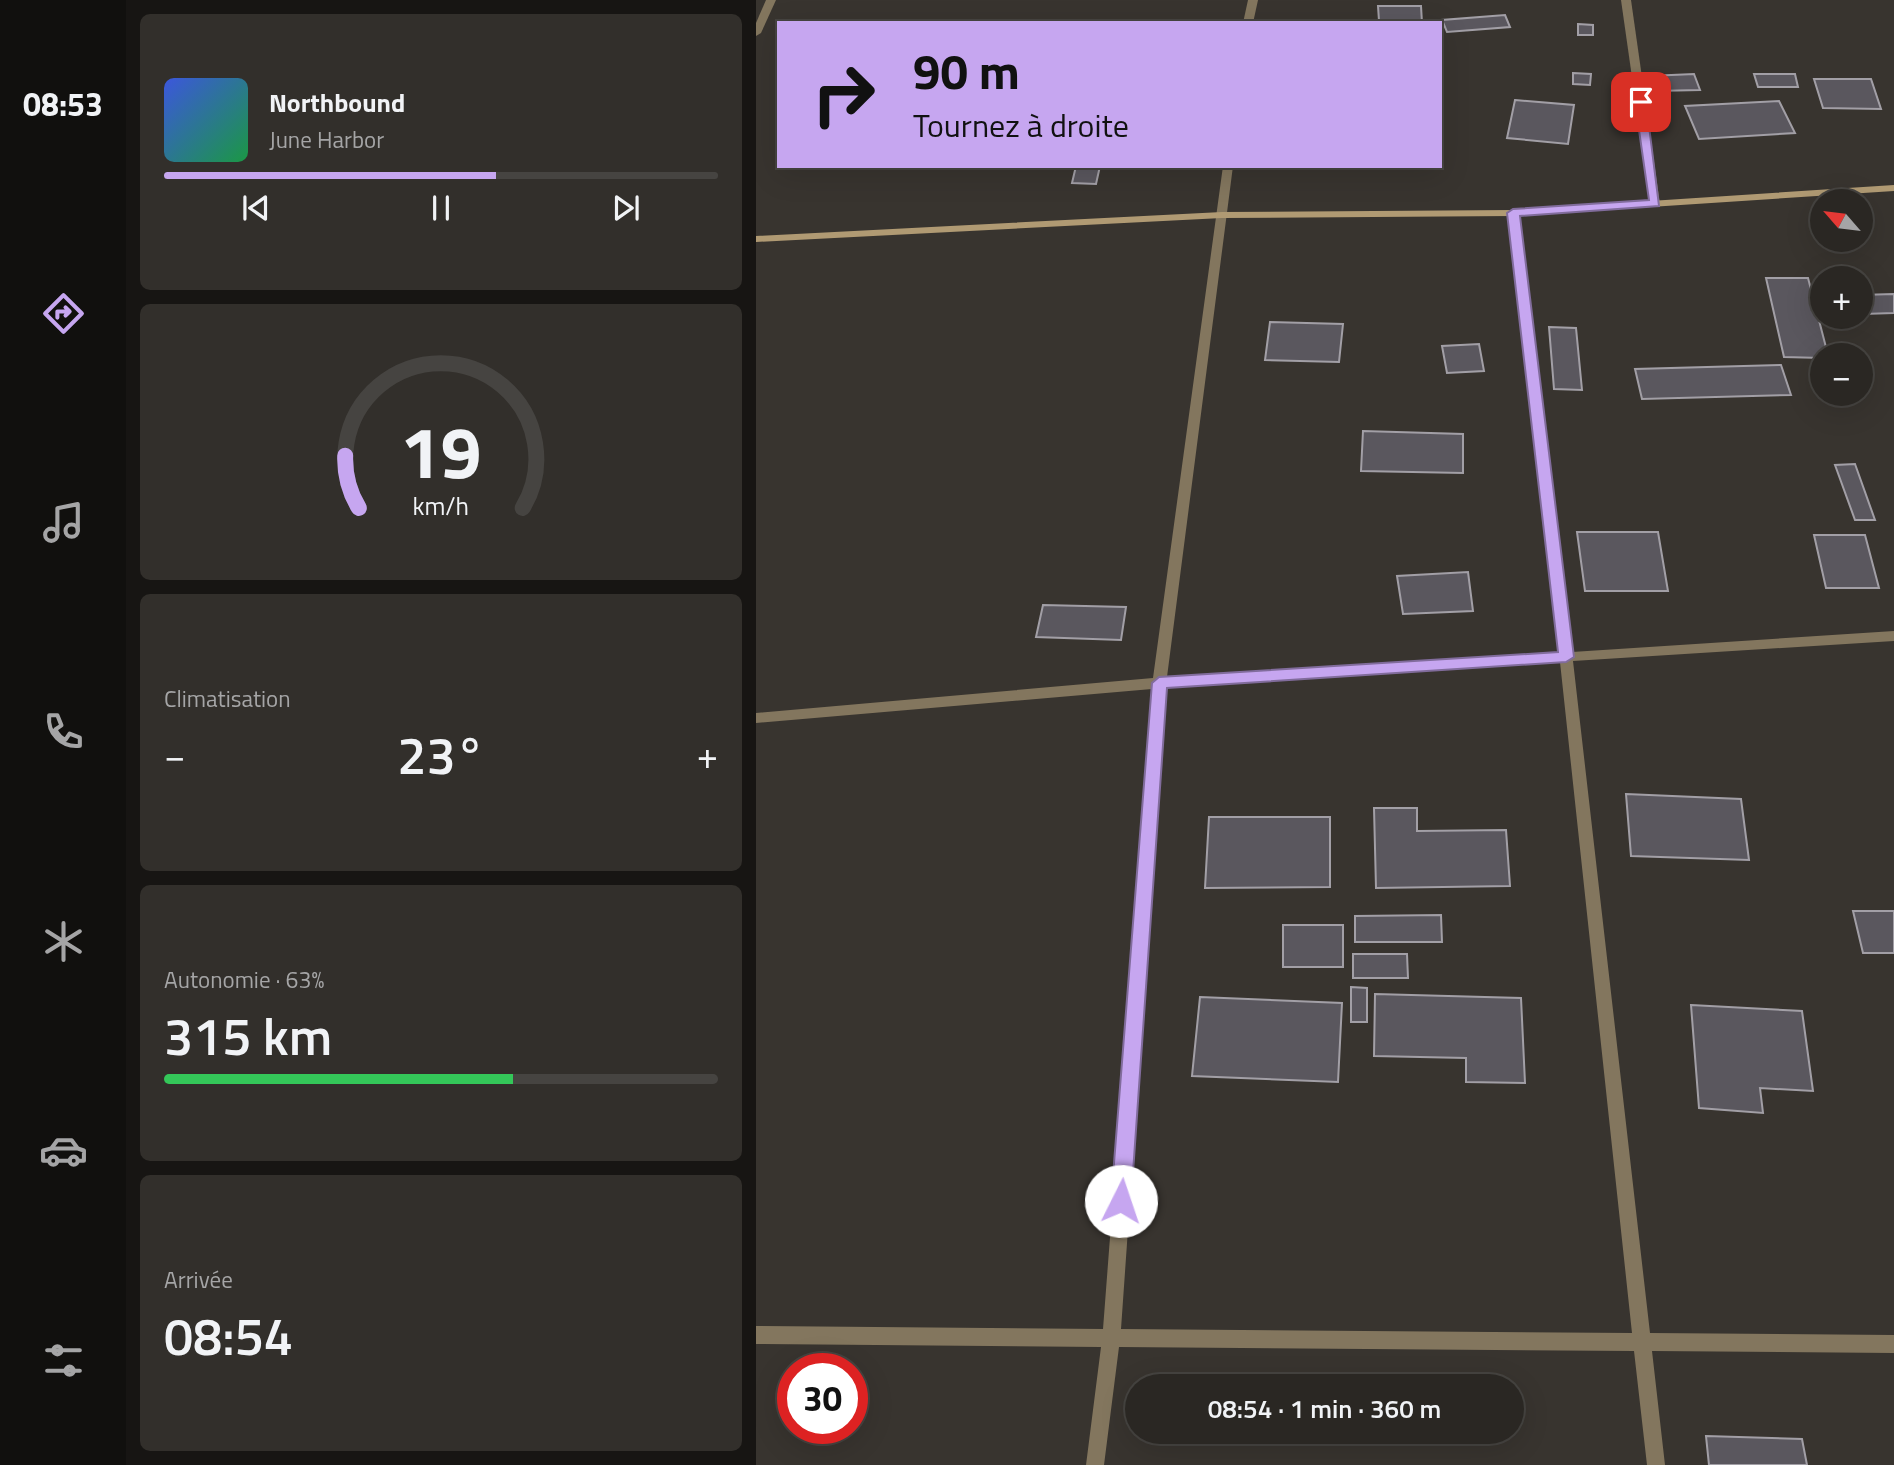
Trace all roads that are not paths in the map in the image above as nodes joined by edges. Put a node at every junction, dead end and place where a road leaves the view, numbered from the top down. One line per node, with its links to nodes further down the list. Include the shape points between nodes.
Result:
1 (771, 0): 5 (street)
2 (1253, 0): 4 (street)
3 (1626, 0): 8 (street)
4 (1248, 21)
5 (756, 33)
6 (1228, 168): 10 (street)
7 (1894, 188): 8 (street)
8 (1655, 204): 9 (street)
9 (1513, 213): 10 (street); 13 (street)
10 (1222, 215): 11 (street); 14 (street)
11 (756, 239)
12 (1894, 636): 13 (street)
13 (1566, 657): 14 (street); 18 (street)
14 (1159, 683): 15 (street); 17 (street)
15 (756, 718)
16 (756, 1335): 17 (street)
17 (1111, 1337): 18 (street); 20 (street)
18 (1642, 1342): 19 (street); 21 (street)
19 (1894, 1344)
20 (1096, 1465)
21 (1656, 1465)

